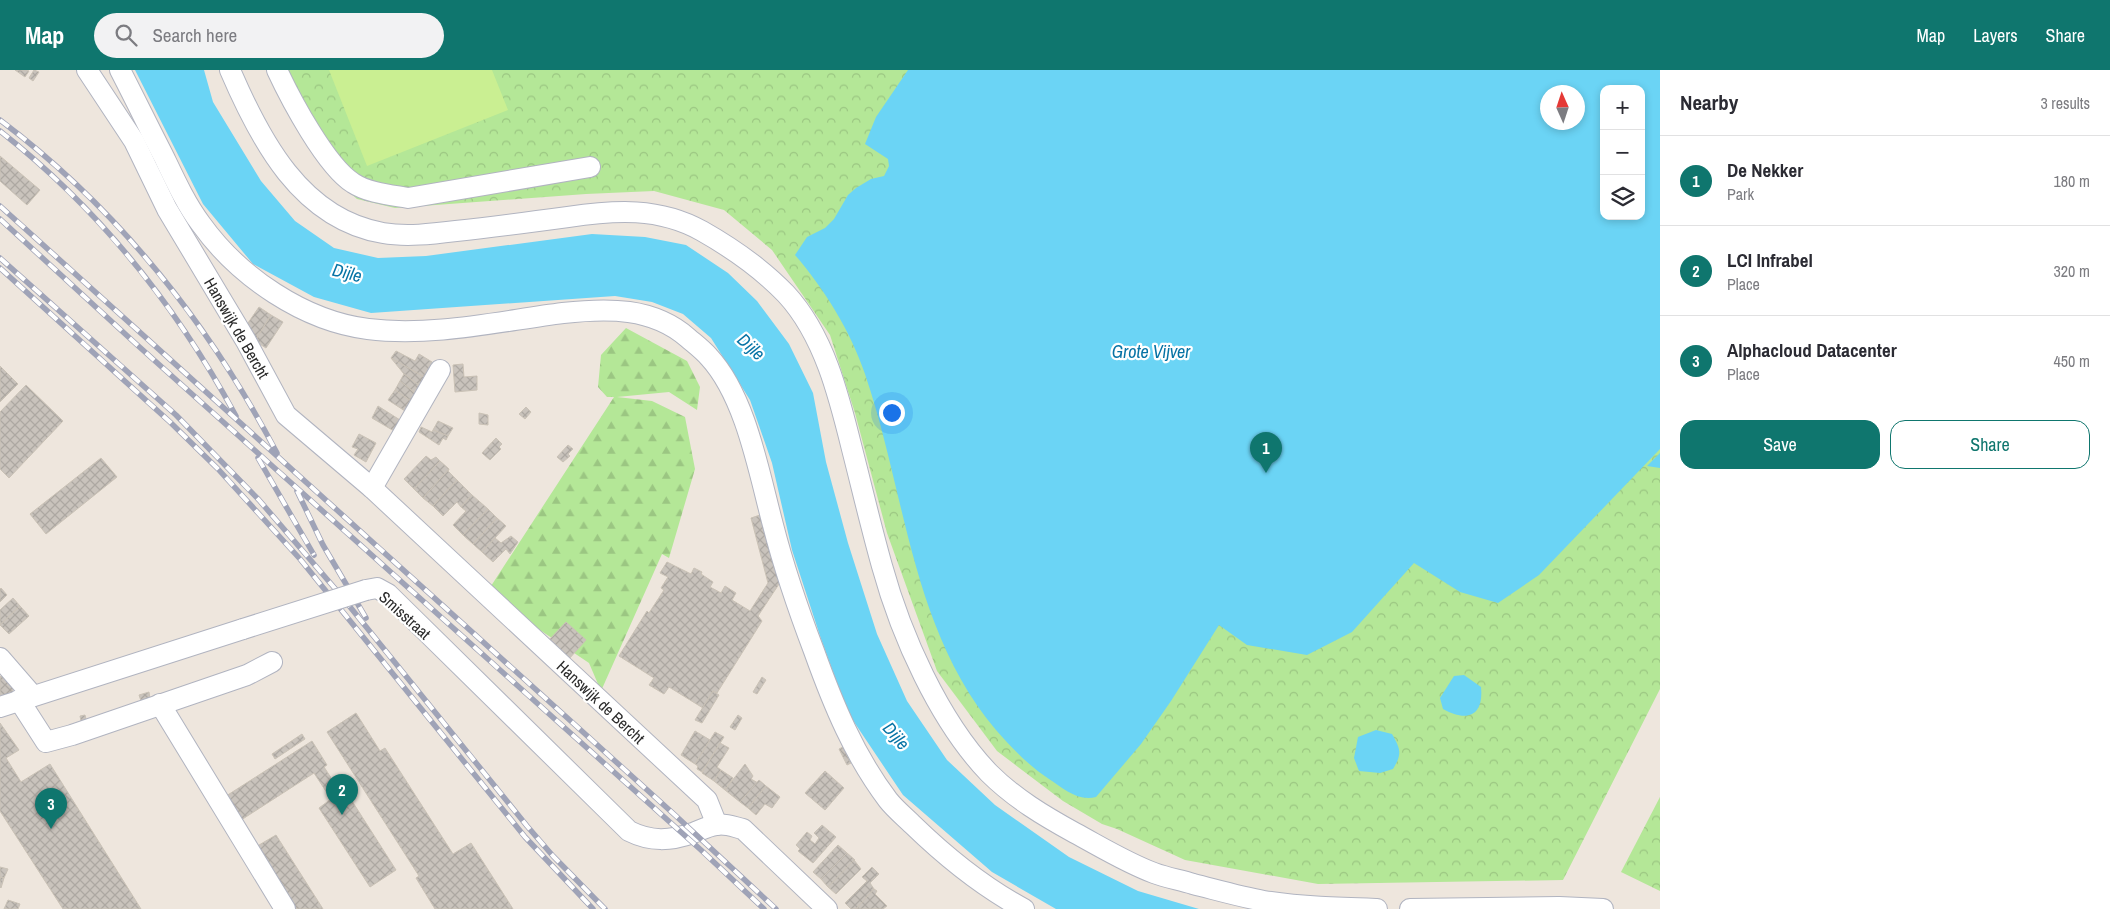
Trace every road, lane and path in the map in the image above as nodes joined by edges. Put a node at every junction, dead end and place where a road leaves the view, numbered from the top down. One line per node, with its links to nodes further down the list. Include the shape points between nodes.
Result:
1 (87, 70): 7 (street, Hanswijk de Bercht, via 134,142)
2 (120, 70): 6 (street)
3 (230, 70): 19 (street, via 267,147 318,206 350,224 385,234 426,234 598,212 639,212 673,218 702,231 766,275 788,296 803,317 838,393 882,566 894,607 915,658 938,701 988,772 1019,799 1062,826 1154,873 1264,901)
4 (277, 70): 5 (street, via 324,153 354,184 380,193 408,198)
5 (590, 167)
6 (183, 197): 7 (street); 18 (street, via 202,226 246,272 270,291 339,324 370,330 410,331 600,309 656,318 684,334 710,357 727,382 750,436 786,576 842,722 863,765 891,804 932,843 970,874)
7 (167, 209): 9 (street, Hanswijk de Bercht, via 286,415)
8 (440, 370): 9 (street)
9 (372, 488): 15 (street, Hanswijk de Bercht, via 707,800)
10 (0, 658): 12 (street)
11 (272, 662): 13 (street, via 247,675)
12 (26, 698): 13 (street, via 46,742); 14 (street, Smisstraat); 15 (street, Smisstraat, bridge, via 377,588 388,594 629,832 657,840 675,839)
13 (160, 704): 16 (street)
14 (0, 706)
15 (717, 824): 17 (street, via 743,829)
16 (284, 909)
17 (827, 909)
18 (1024, 909)
19 (1377, 909)
20 (1410, 909): 21 (street)
21 (1603, 909)

